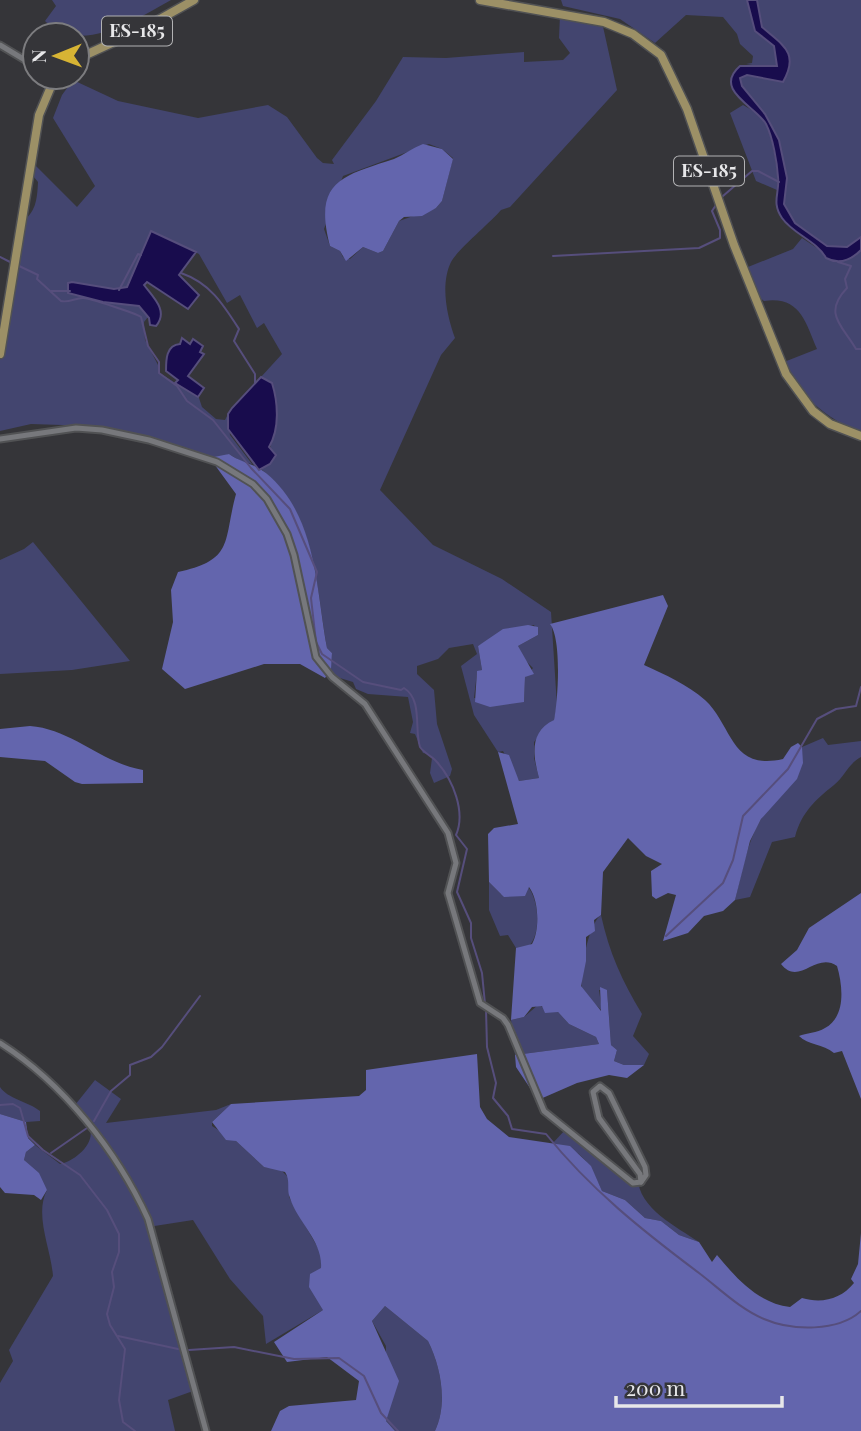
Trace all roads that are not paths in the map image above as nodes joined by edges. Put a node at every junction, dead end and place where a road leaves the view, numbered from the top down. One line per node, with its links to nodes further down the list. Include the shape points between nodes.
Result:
1 (194, 0): 4 (main road, ES-185)
2 (481, 0): 8 (main road, ES-185, via 604,22 633,33 661,55 687,109 734,246 786,374 813,411 830,424)
3 (0, 45): 5 (street)
4 (91, 53)
5 (21, 58)
6 (48, 91): 7 (main road, via 38,115)
7 (0, 354)
8 (861, 436)
9 (0, 439): 11 (street, via 76,428 149,440 217,462 253,484 267,499 287,534 316,657 365,704 448,833 456,863 448,893 480,1003 508,1025 544,1111 634,1183)
10 (0, 1043): 12 (street, via 56,1086 139,1200 184,1340)
11 (641, 1182): 11 (street, via 645,1167 626,1127 607,1091 595,1087 597,1113)
12 (206, 1431)

